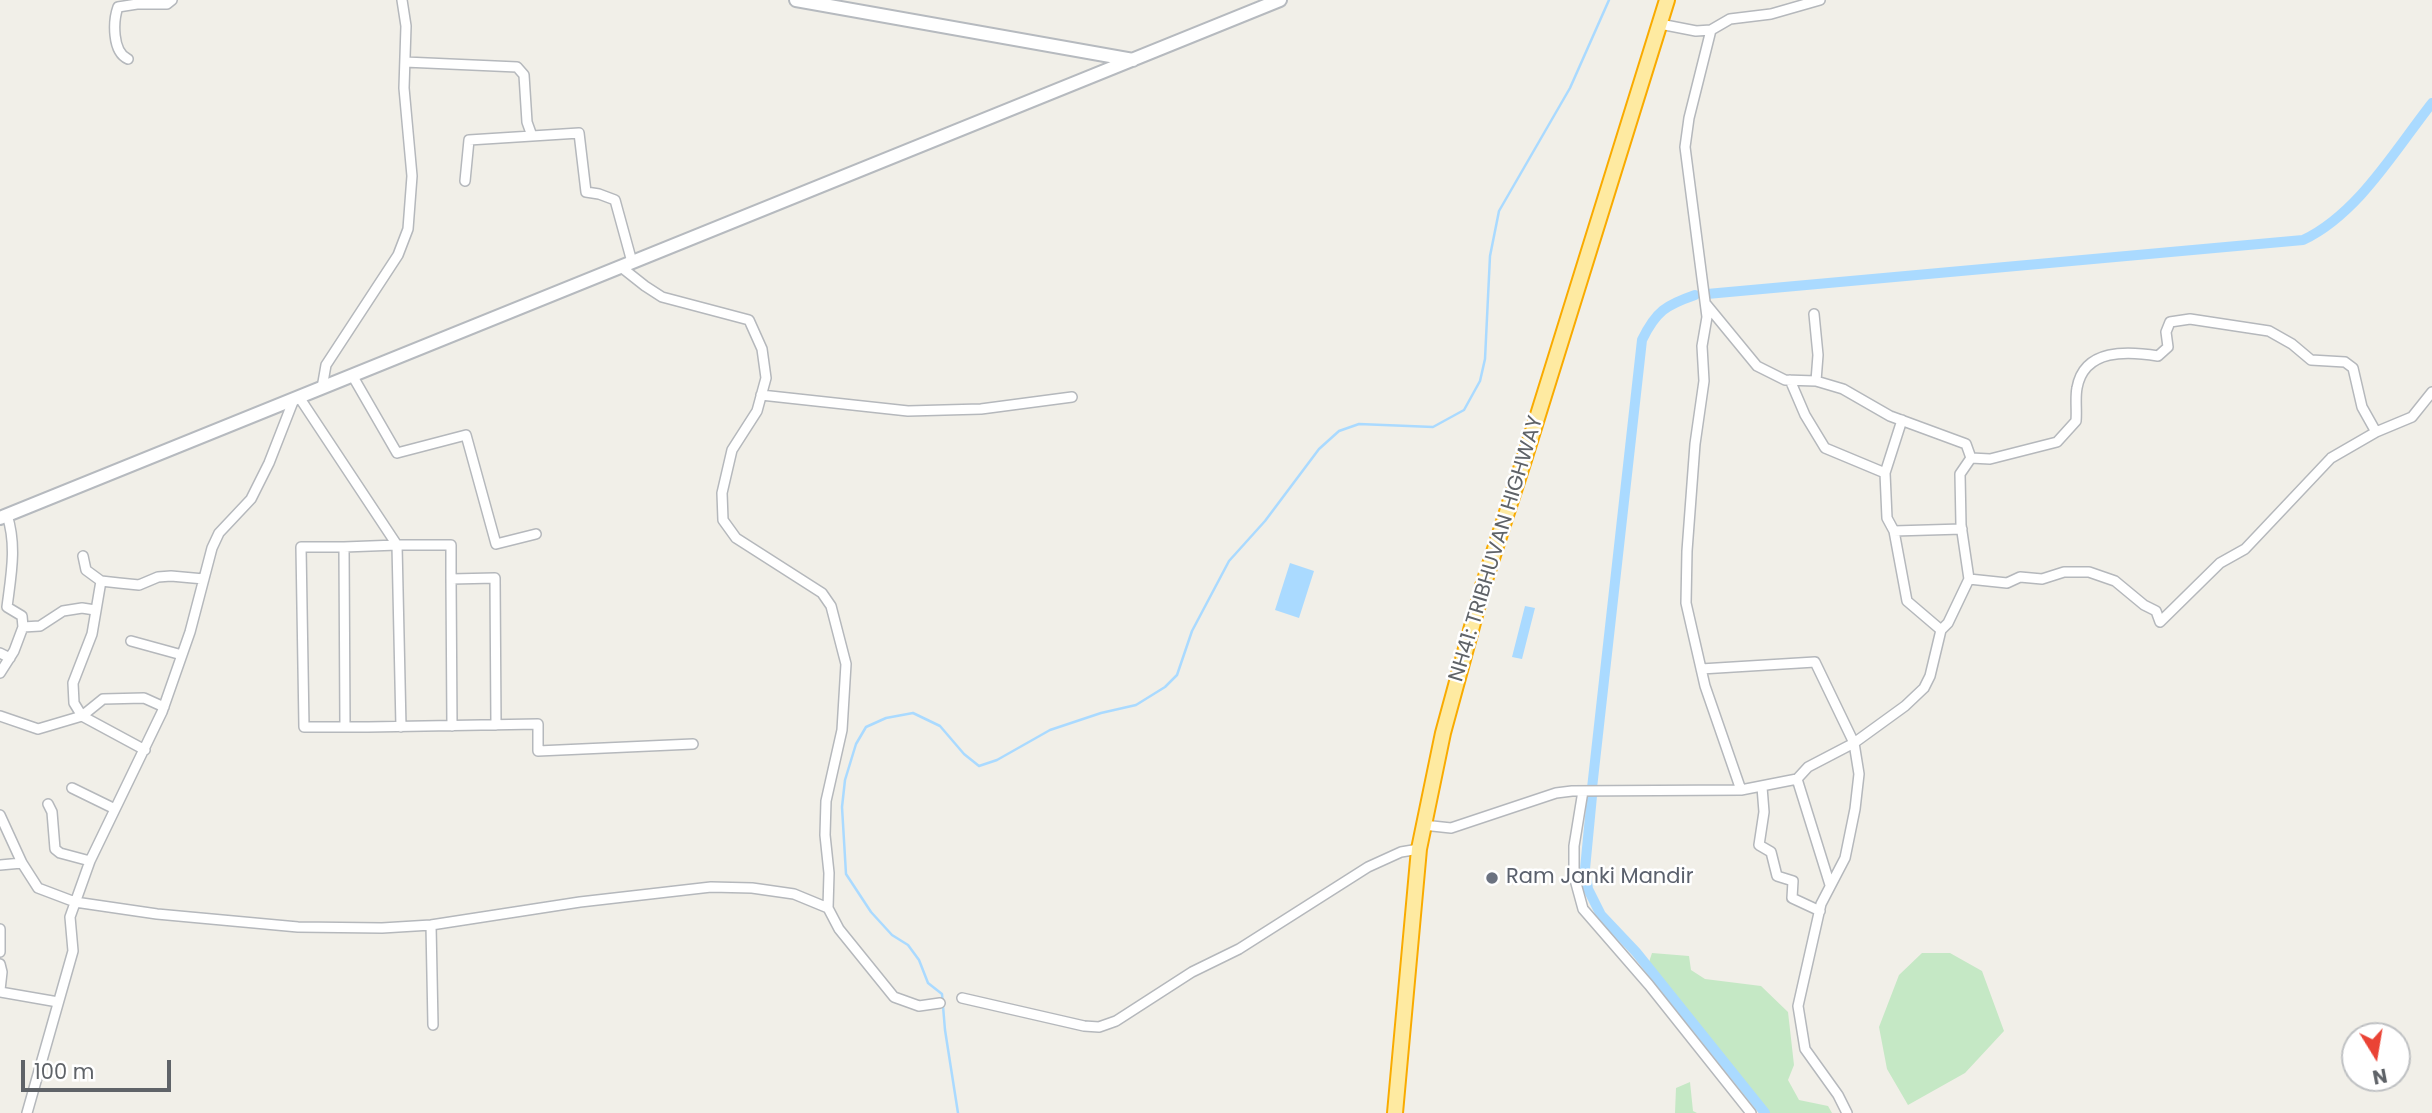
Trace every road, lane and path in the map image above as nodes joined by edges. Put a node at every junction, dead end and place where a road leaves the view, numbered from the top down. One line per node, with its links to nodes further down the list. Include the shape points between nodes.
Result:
1 (172, 0): 9 (street, via 118,7 117,48)
2 (402, 0): 11 (street)
3 (796, 0): 10 (main road)
4 (1280, 0): 10 (main road)
5 (1667, 0): 7 (highway, NH41: TRIBHUVAN HIGHWAY)
6 (1820, 0): 8 (street, via 1771,14 1730,19)
7 (1660, 24): 8 (street); 67 (highway, NH41: TRIBHUVAN HIGHWAY, via 1483,586)
8 (1711, 30): 15 (street, via 1685,147)
9 (128, 59)
10 (1134, 60): 14 (main road)
11 (405, 62): 12 (street, via 517,67 524,75 527,122); 20 (street, via 412,176 408,229 398,255 326,365)
12 (533, 136): 13 (street, via 470,140); 14 (street, via 579,133 586,192 615,200)
13 (466, 181)
14 (627, 264): 17 (main road); 22 (street, via 645,286 662,297 749,320 762,349 766,379)
15 (1706, 304): 18 (street, via 1757,366); 47 (street, via 1686,603)
16 (1814, 314): 19 (street)
17 (352, 376): 20 (main road); 32 (street, via 397,453 466,435 496,544)
18 (1790, 380): 19 (street); 28 (street, via 1825,448)
19 (1816, 382): 25 (street, via 1843,389)
20 (322, 388): 24 (main road)
21 (2432, 392): 26 (street, via 2412,418)
22 (761, 395): 23 (street, via 908,411 981,409); 74 (street, via 757,411 732,450 722,493 723,520 736,538 822,593 831,606 846,664 846,686 842,730 826,801)
23 (1072, 397)
24 (296, 398): 29 (main road); 33 (street); 36 (street, via 251,499 219,533)
25 (1902, 420): 27 (street, via 1966,444); 28 (street)
26 (2376, 432): 27 (street, via 2362,407 2353,368 2345,362 2311,360 2269,331 2190,318 2170,322 2168,348 2158,356 2128,351 2104,355 2085,368 2077,387 2077,421 2057,442); 38 (street, via 2331,458 2245,549 2220,563 2160,622 2156,611 2115,581 2089,572 2064,572 2042,579 2020,577 2007,583)
27 (1971, 458): 30 (street, via 1960,474)
28 (1885, 473): 31 (street, via 1887,518)
29 (4, 516): 41 (street, via 13,533 7,607 22,616)
30 (1962, 529): 31 (street); 38 (street)
31 (1894, 531): 42 (street, via 1908,601)
32 (536, 534)
33 (397, 545): 34 (street); 37 (street, via 451,545); 55 (street)
34 (344, 547): 54 (street); 54 (street, via 301,548 304,727)
35 (83, 556): 39 (street, via 86,570)
36 (204, 579): 39 (street, via 158,577 139,585); 45 (street)
37 (451, 579): 52 (street, via 495,578); 53 (street)
38 (1969, 579): 42 (street)
39 (101, 581): 40 (street)
40 (94, 610): 41 (street, via 63,611 40,626); 51 (street, via 92,634 73,683 74,704)
41 (23, 627): 46 (street)
42 (1941, 630): 56 (street, via 1924,688)
43 (131, 641): 45 (street)
44 (0, 653): 46 (street)
45 (182, 655): 49 (street)
46 (10, 658): 48 (street)
47 (1701, 669): 56 (street, via 1815,662); 62 (street)
48 (0, 673)
49 (164, 707): 51 (street, via 144,698 103,699); 58 (street)
50 (0, 716): 51 (street, via 38,729)
51 (82, 716): 58 (street)
52 (496, 725): 53 (street); 57 (street, via 538,724 538,751)
53 (452, 726): 55 (street)
54 (345, 727): 55 (street)
55 (401, 727)
56 (1854, 743): 59 (street, via 1808,767); 72 (street, via 1859,774 1855,809 1845,858)
57 (693, 744)
58 (145, 750): 65 (street)
59 (1797, 779): 60 (street); 72 (street)
60 (1762, 787): 62 (street); 75 (street, via 1759,845 1771,852 1777,876 1793,881 1792,898)
61 (72, 788): 65 (street)
62 (1741, 790): 63 (street)
63 (1583, 791): 67 (street, via 1556,793 1451,828); 87 (street, via 1574,846 1574,876 1583,909)
64 (48, 804): 69 (street, via 55,849)
65 (115, 809): 69 (street)
66 (0, 814): 70 (street)
67 (1423, 825): 68 (highway, NH41: TRIBHUVAN HIGHWAY)
68 (1419, 849): 81 (street, via 1368,867 1240,949 1099,1027); 86 (highway, NH41: TRIBHUVAN HIGHWAY)
69 (90, 861): 73 (street)
70 (22, 863): 71 (street); 73 (street, via 38,888)
71 (0, 865)
72 (1830, 885): 75 (street)
73 (75, 902): 76 (street, via 298,927); 82 (street, via 70,917 73,951)
74 (828, 908): 76 (street, via 794,894 710,887); 83 (street, via 839,929 894,996 919,1006)
75 (1820, 911): 88 (street, via 1798,1006 1805,1049)
76 (431, 925): 84 (street)
77 (0, 929): 78 (street)
78 (0, 952)
79 (0, 964): 80 (street)
80 (0, 991): 82 (street)
81 (962, 998)
82 (58, 1002): 85 (street)
83 (940, 1003)
84 (433, 1025)
85 (27, 1113)
86 (1395, 1113)
87 (1751, 1113)
88 (1847, 1113)

